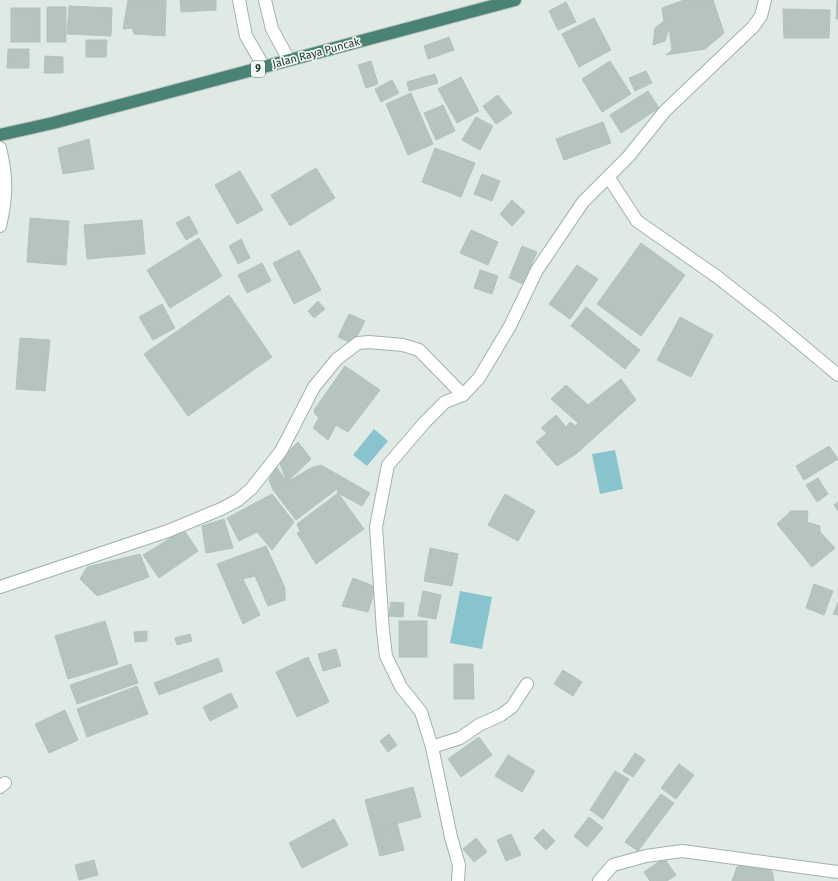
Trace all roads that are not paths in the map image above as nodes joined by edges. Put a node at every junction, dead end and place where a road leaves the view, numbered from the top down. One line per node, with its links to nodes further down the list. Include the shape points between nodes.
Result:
1 (239, 0): 6 (street, via 246,36)
2 (265, 0): 5 (street, via 272,29)
3 (515, 0): 5 (highway, Jalan Raya Puncak / 9)
4 (765, 0): 9 (street, via 761,16 753,27 665,111)
5 (289, 60): 6 (highway, Jalan Raya Puncak / 9)
6 (264, 67): 7 (highway, Jalan Raya Puncak / 9)
7 (1, 136)
8 (0, 148): 10 (street, via 7,185)
9 (609, 178): 11 (street, via 637,221 716,276); 12 (street, via 583,202 557,239 537,270 510,326 479,378)
10 (0, 226)
11 (838, 375)
12 (463, 395): 13 (street, via 428,356 412,346 384,342 358,343 337,359 314,387 281,451 251,490 238,500 168,531); 15 (street, via 445,402 388,465 376,526 386,656 401,687 421,712)
13 (0, 587)
14 (527, 684): 15 (street, via 512,707 501,715 479,725 460,738)
15 (432, 747): 16 (street)
16 (459, 865): 18 (street); 19 (street)
17 (838, 872): 20 (street, via 682,851 614,864)
18 (458, 881)
19 (465, 881)
20 (599, 881)

